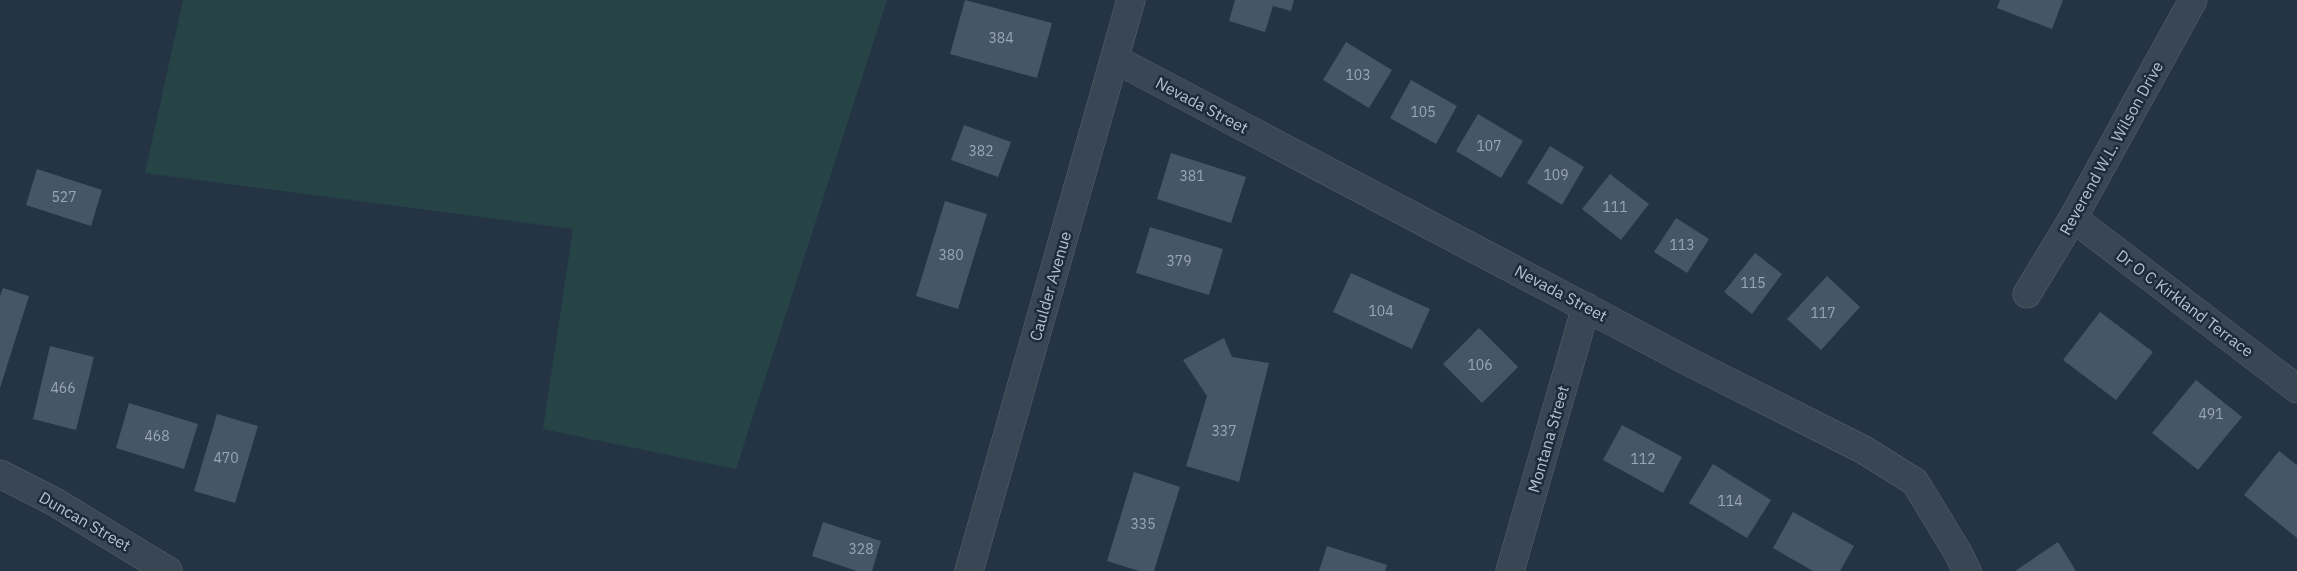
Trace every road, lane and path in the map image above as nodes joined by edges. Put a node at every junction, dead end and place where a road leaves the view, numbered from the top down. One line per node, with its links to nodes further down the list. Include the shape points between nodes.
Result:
1 (1131, 0): 3 (street, Caulder Avenue)
2 (2186, 3): 4 (street, Reverend W.L. Wilson Drive)
3 (1114, 59): 6 (street, Nevada Street); 10 (street, Caulder Avenue)
4 (2073, 218): 5 (street, Reverend W.L. Wilson Drive); 7 (street, Dr O C Kirkland Terrace)
5 (2027, 294)
6 (1586, 307): 11 (street, Montana Street); 12 (street, Nevada Street, via 1864,450 1915,482)
7 (2297, 389)
8 (0, 474): 9 (street, Duncan Street, via 55,502)
9 (168, 571)
10 (969, 571)
11 (1510, 571)
12 (1967, 571)

